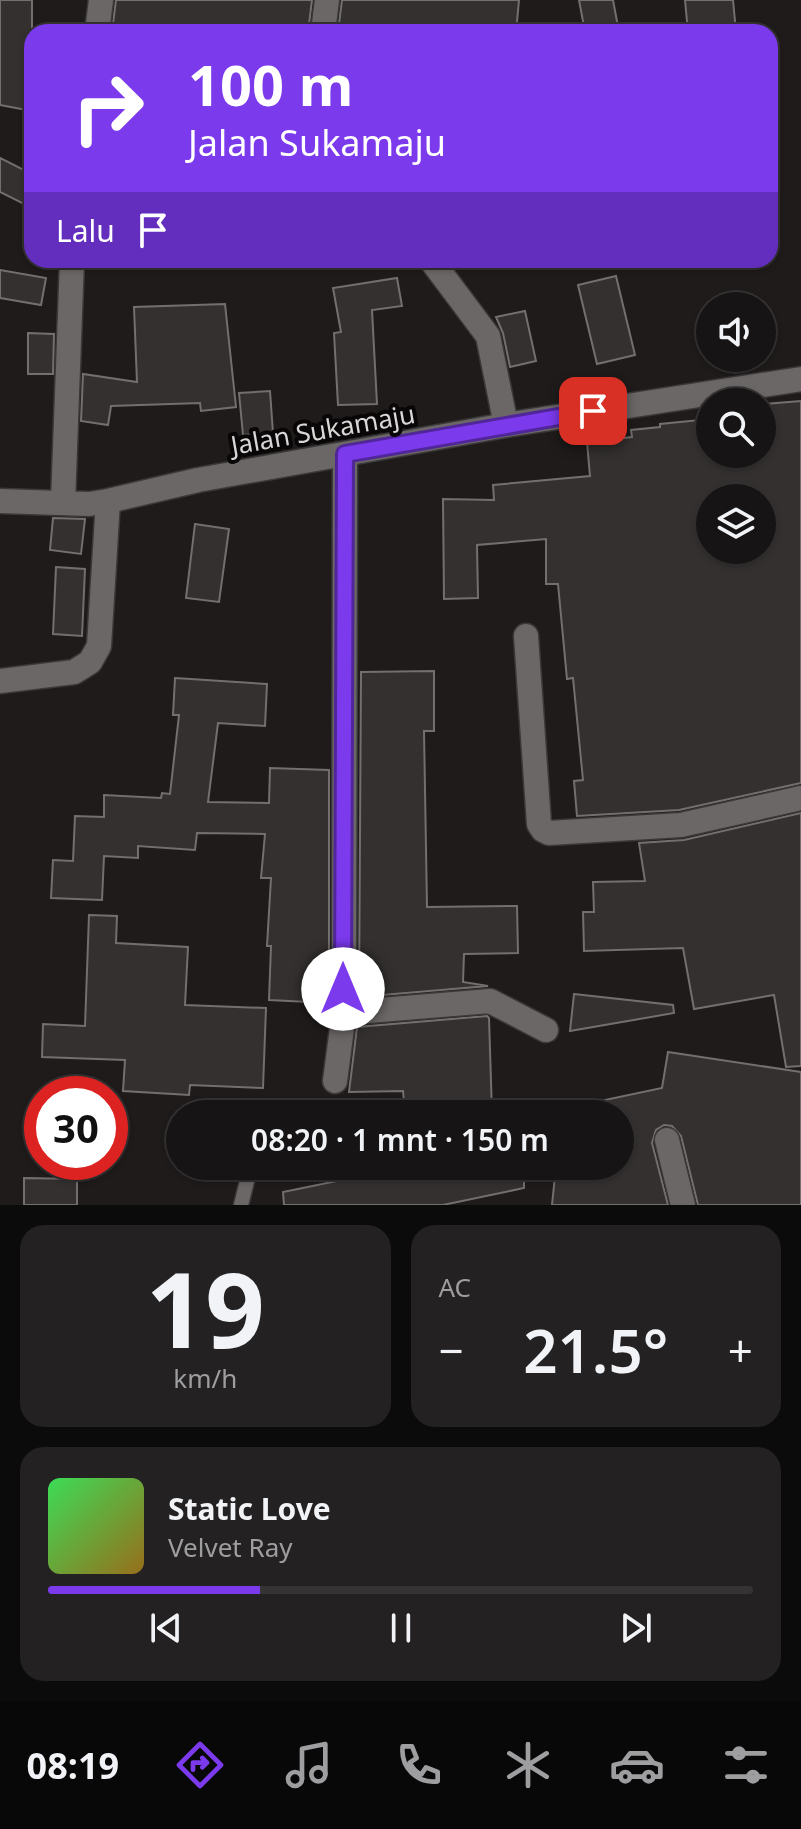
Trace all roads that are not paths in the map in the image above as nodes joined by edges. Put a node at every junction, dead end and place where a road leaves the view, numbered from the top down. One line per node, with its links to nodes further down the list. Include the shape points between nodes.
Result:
1 (101, 0): 3 (street)
2 (327, 0): 4 (street)
3 (98, 24)
4 (324, 24)
5 (72, 268): 12 (street)
6 (437, 268): 8 (street, via 488,336)
7 (801, 379): 8 (street, Jalan Sukamaju)
8 (506, 425): 9 (street, Jalan Sukamaju)
9 (345, 454): 11 (street, Jalan Sukamaju); 16 (street)
10 (0, 501): 12 (street, Jalan Sukamaju)
11 (108, 501): 12 (street, Jalan Sukamaju); 14 (street, via 99,646 90,662 74,672)
12 (63, 502)
13 (526, 636): 15 (street, via 543,830 681,825)
14 (1, 686)
15 (801, 798)
16 (344, 1013): 17 (street, via 490,1001); 18 (street)
17 (546, 1030)
18 (335, 1081)
19 (667, 1140): 22 (street)
20 (247, 1180): 21 (lane)
21 (241, 1205)
22 (683, 1205)

